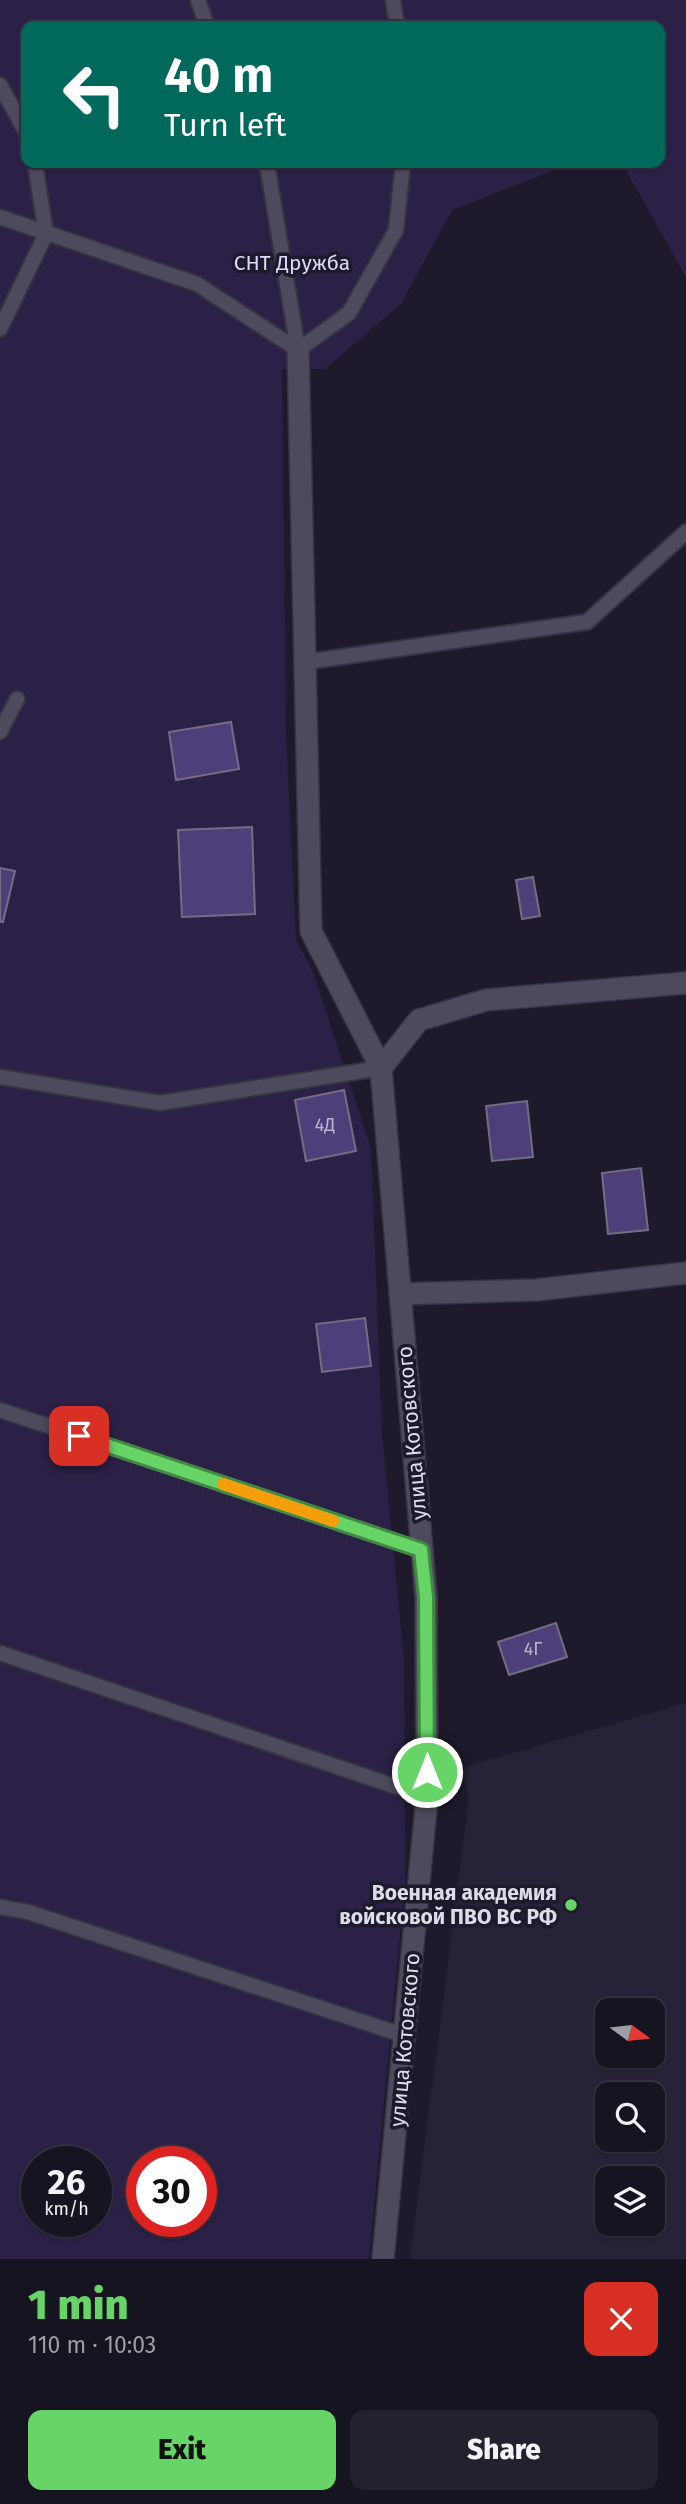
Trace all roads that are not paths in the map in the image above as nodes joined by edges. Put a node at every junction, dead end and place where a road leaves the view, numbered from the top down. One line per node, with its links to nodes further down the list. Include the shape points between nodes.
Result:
1 (198, 0): 3 (lane)
2 (393, 0): 4 (lane)
3 (205, 21)
4 (396, 21)
5 (0, 85): 6 (lane)
6 (21, 123)
7 (36, 168): 11 (lane)
8 (266, 168): 13 (lane)
9 (403, 168): 13 (lane, via 397,230 363,289 349,313)
10 (0, 217): 11 (lane)
11 (46, 234): 12 (lane); 13 (lane, via 197,284)
12 (0, 329)
13 (298, 350): 15 (street)
14 (686, 532): 15 (lane, via 587,622)
15 (305, 662): 19 (street, via 311,931)
16 (18, 699): 17 (lane)
17 (0, 732)
18 (686, 983): 19 (street, via 486,1000 419,1020)
19 (381, 1068): 20 (lane, via 160,1104); 22 (street, улица Котовского)
20 (0, 1077)
21 (686, 1273): 22 (street, via 536,1290)
22 (400, 1294): 24 (street, улица Котовского)
23 (0, 1410): 24 (lane)
24 (421, 1550): 26 (street, улица Котовского, via 426,1597)
25 (0, 1653): 26 (lane)
26 (427, 1797): 28 (street, улица Котовского)
27 (0, 1908): 28 (lane, via 29,1912)
28 (406, 2036): 29 (street, улица Котовского)
29 (383, 2259)

